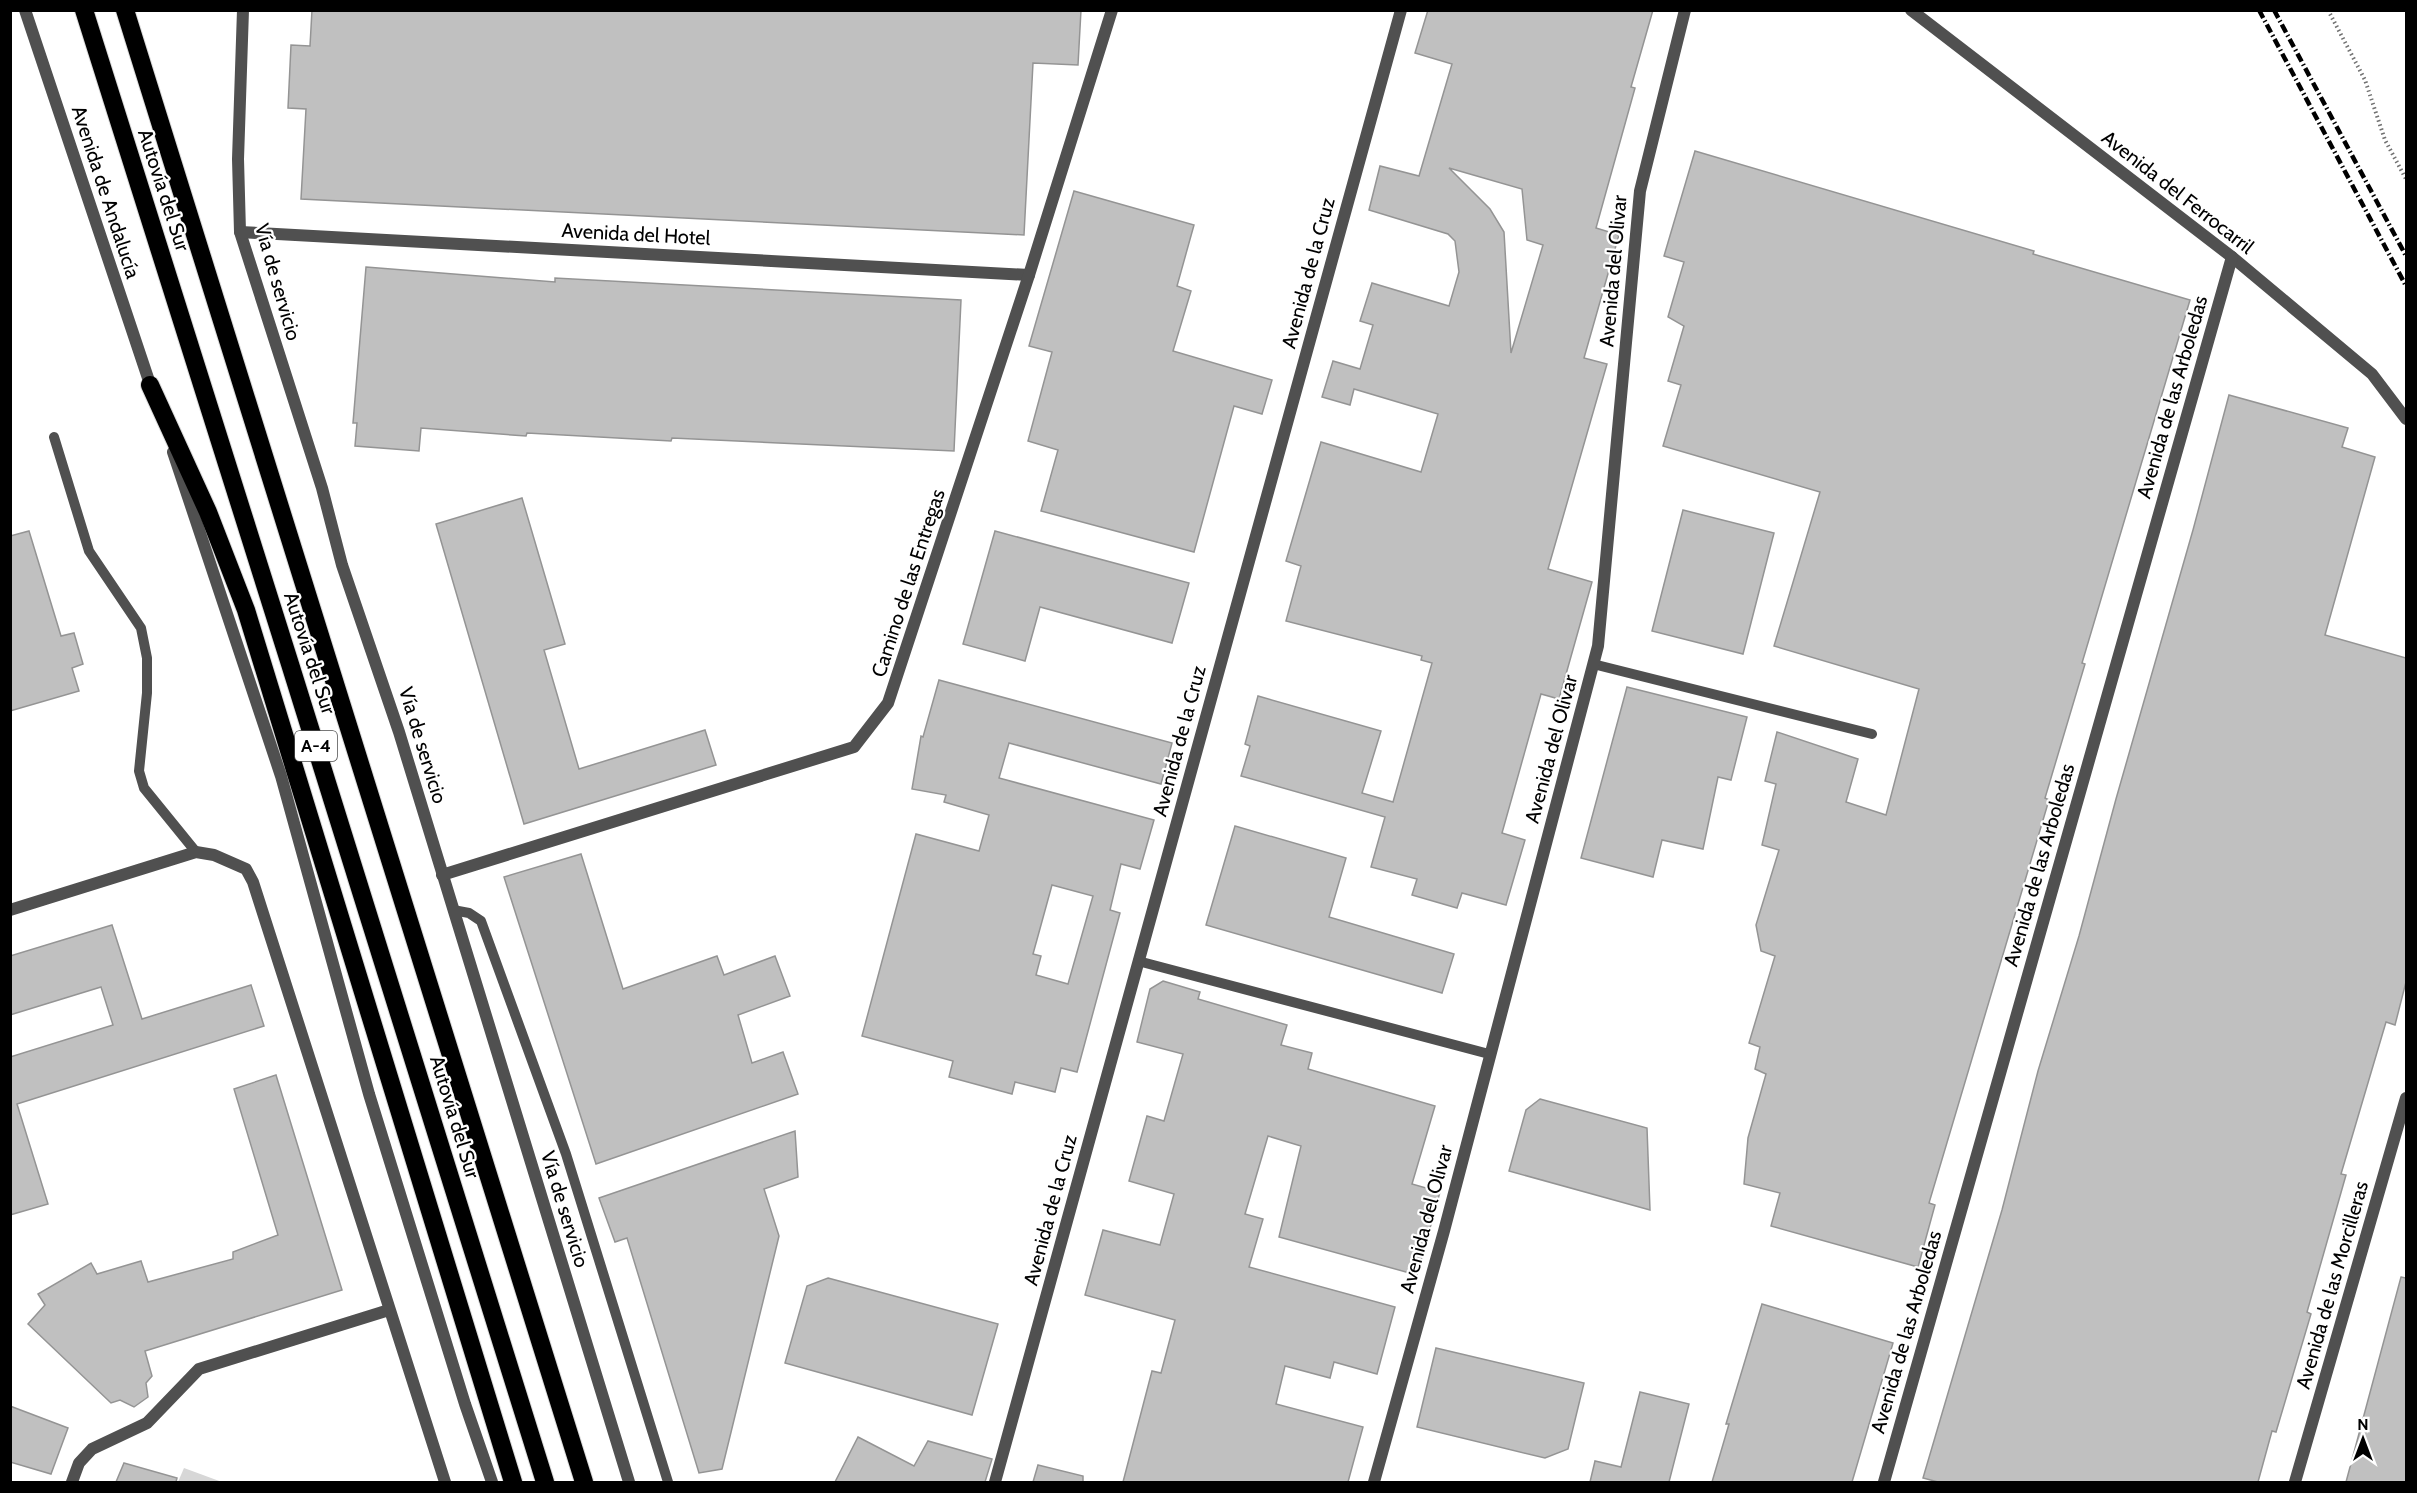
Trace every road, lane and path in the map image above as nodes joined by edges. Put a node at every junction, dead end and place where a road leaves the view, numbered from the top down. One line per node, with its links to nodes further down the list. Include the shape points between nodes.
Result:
1 (25, 10): 14 (street, Avenida de Andalucía)
2 (84, 10): 31 (highway, Autovía del Sur / A-4)
3 (125, 10): 32 (highway, Autovía del Sur / A-4)
4 (243, 10): 11 (street, Vía de servicio)
5 (1112, 10): 13 (street, Camino de las Entregas)
6 (1401, 10): 23 (street, Avenida de la Cruz)
7 (1685, 10): 17 (street, Avenida del Olivar, via 1640,190 1598,646)
8 (1911, 10): 12 (street, Avenida del Ferrocarril)
9 (2328, 10): 10 (path, via 2365,80 2385,140)
10 (2406, 178)
11 (240, 232): 13 (street, Avenida del Hotel); 20 (street, Vía de servicio)
12 (2232, 257): 15 (street, Avenida del Ferrocarril, via 2373,374); 37 (street, Avenida de las Arboledas)
13 (1029, 275): 20 (street, Camino de las Entregas, via 888,704 854,747)
14 (150, 385): 29 (street, via 281,776 369,1094); 30 (highway, via 208,512 246,610)
15 (2406, 419)
16 (54, 436): 19 (lane, via 89,551 141,628 147,658 139,771 144,788)
17 (1593, 664): 18 (lane); 24 (street, Avenida del Olivar)
18 (1872, 734)
19 (196, 852): 21 (street); 26 (street, via 214,855 246,870 253,882)
20 (442, 874): 22 (street, Vía de servicio)
21 (10, 910)
22 (453, 910): 33 (street, Vía de servicio); 34 (lane, via 482,921 566,1154)
23 (1138, 961): 24 (lane); 35 (street, Avenida de la Cruz)
24 (1489, 1054): 36 (street, Avenida del Olivar)
25 (2406, 1098): 38 (street, Avenida de las Morcilleras)
26 (389, 1310): 27 (street, via 199,1369 147,1423 92,1449 79,1463); 28 (street)
27 (72, 1482)
28 (445, 1482)
29 (492, 1482)
30 (513, 1482)
31 (545, 1482)
32 (584, 1482)
33 (629, 1482)
34 (668, 1482)
35 (995, 1482)
36 (1374, 1482)
37 (1884, 1482)
38 (2295, 1482)

